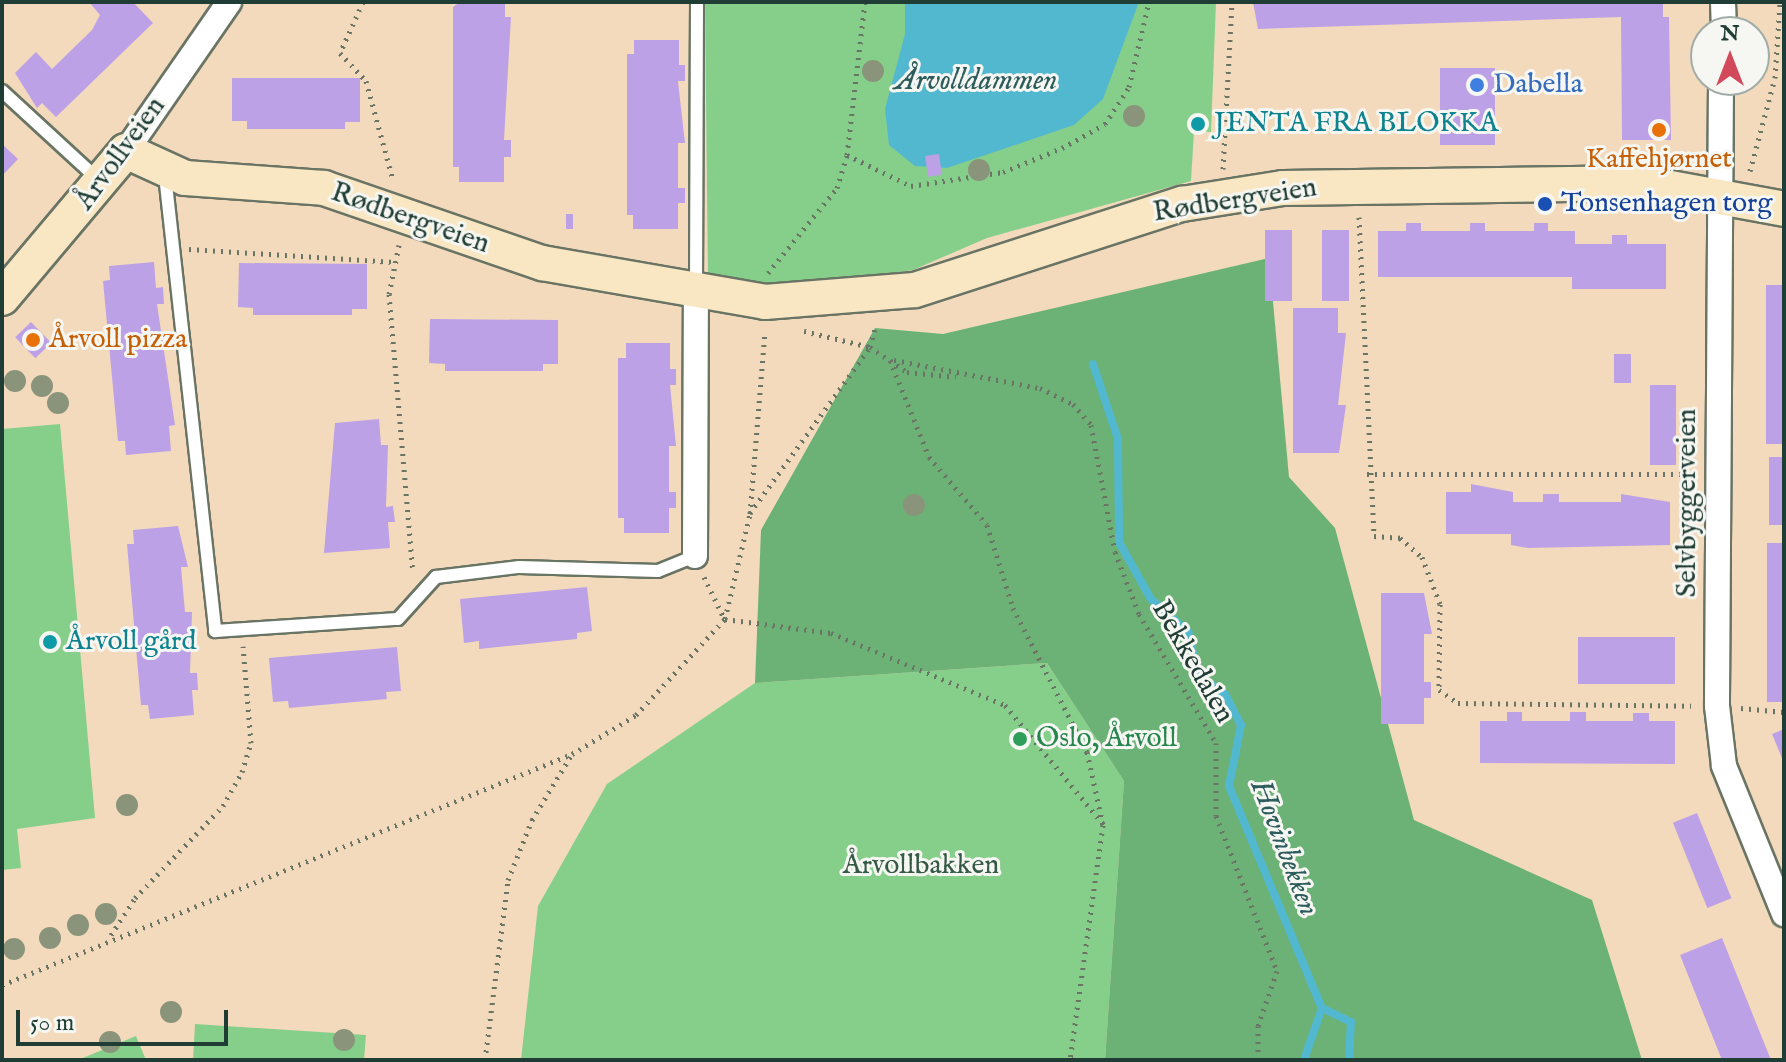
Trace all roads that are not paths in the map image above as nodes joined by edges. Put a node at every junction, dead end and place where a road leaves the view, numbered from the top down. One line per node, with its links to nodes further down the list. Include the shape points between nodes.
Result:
1 (229, 2): 5 (street, Årvollveien)
2 (697, 2): 10 (lane)
3 (2, 91): 7 (lane)
4 (1720, 96): 8 (street, Selvbyggerveien)
5 (126, 151): 6 (street, Rødbergveien); 7 (street, Årvollveien)
6 (165, 172): 10 (street, Rødbergveien, via 302,183 528,259); 12 (lane, via 215,631 398,619 436,577 519,567 658,571)
7 (102, 183): 11 (street, Årvollveien)
8 (1716, 191): 9 (street, Rødbergveien); 10 (street, Rødbergveien, via 1643,183 1283,188 1182,204 915,290 765,302); 13 (street, Selvbyggerveien, via 1717,706 1724,766)
9 (1784, 209)
10 (696, 291): 12 (street)
11 (2, 298)
12 (695, 556)
13 (1784, 914)

